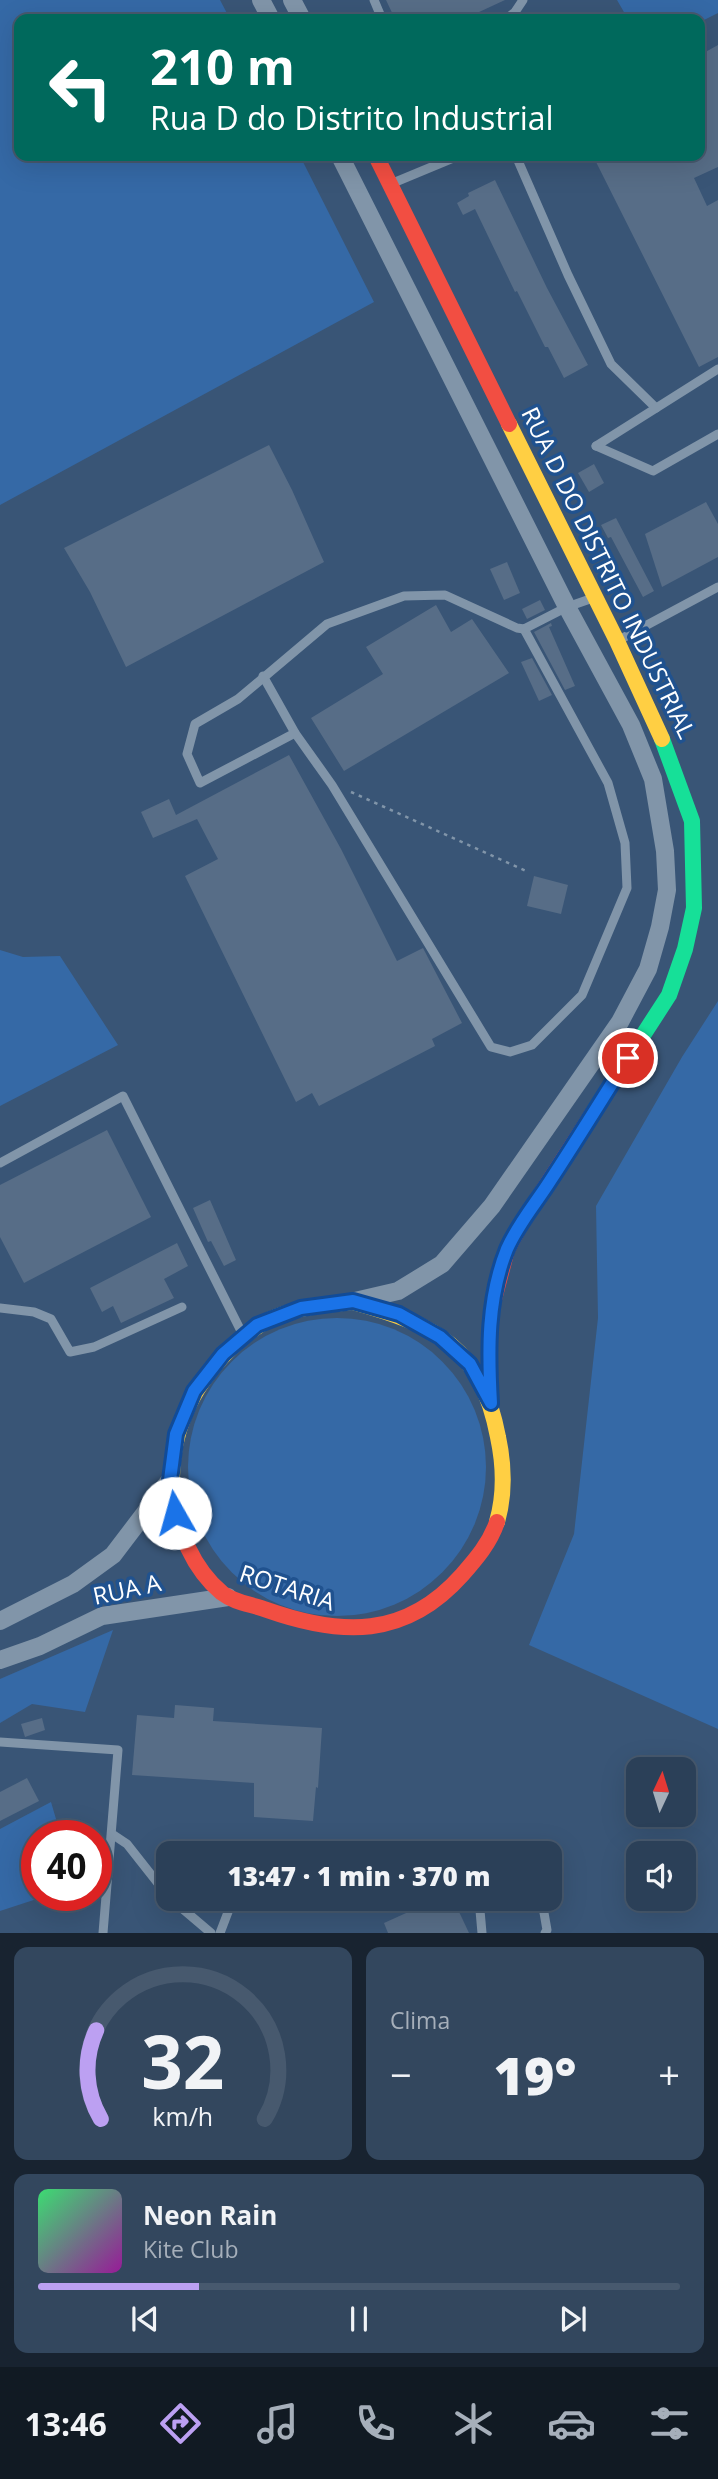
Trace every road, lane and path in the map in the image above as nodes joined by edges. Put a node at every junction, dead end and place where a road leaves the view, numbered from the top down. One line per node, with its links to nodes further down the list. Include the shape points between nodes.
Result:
1 (523, 0): 2 (lane)
2 (512, 14)
3 (343, 161): 13 (street, RUA D DO DISTRITO INDUSTRIAL)
4 (379, 161): 7 (street, RUA D DO DISTRITO INDUSTRIAL)
5 (446, 161): 7 (lane)
6 (518, 161): 9 (lane, via 611,364)
7 (392, 184): 12 (street, RUA D DO DISTRITO INDUSTRIAL)
8 (718, 369): 9 (lane)
9 (656, 408): 10 (lane, via 596,446 653,471)
10 (718, 434)
11 (718, 587): 15 (lane)
12 (595, 597): 13 (lane); 15 (street, RUA D DO DISTRITO INDUSTRIAL)
13 (567, 607): 14 (lane); 21 (street, RUA D DO DISTRITO INDUSTRIAL, via 631,725 653,779 667,890 648,969 620,1022 543,1134 492,1206 442,1264 398,1291)
14 (524, 629): 16 (lane, via 445,595 404,596 327,624); 18 (lane, via 608,783 625,843 627,888 582,995 532,1045 510,1052 491,1047)
15 (617, 641): 25 (street, RUA D DO DISTRITO INDUSTRIAL, via 671,760 692,821 694,908 668,995 508,1248 490,1326)
16 (263, 676): 17 (lane); 17 (lane, via 238,699 195,724 187,754 200,783)
17 (295, 733): 18 (lane)
18 (332, 785): 19 (path)
19 (526, 870)
20 (0, 1163): 24 (lane, via 123,1096)
21 (353, 1301): 24 (street, ROTARIA, via 301,1308 257,1325); 25 (street, ROTARIA, via 399,1314 440,1337 470,1364)
22 (182, 1307): 23 (lane, via 94,1347 70,1352 51,1319)
23 (0, 1308)
24 (243, 1337): 26 (street, ROTARIA, via 194,1391 176,1434)
25 (491, 1403): 27 (street, ROTARIA, via 502,1457 499,1513 490,1540 458,1581 435,1600 384,1626 344,1630 303,1622)
26 (170, 1480): 27 (street, ROTARIA, via 186,1544 203,1573); 28 (street, RUA A, via 113,1555 73,1584)
27 (228, 1597): 29 (street, RUA A, via 102,1616)
28 (0, 1621)
29 (0, 1660)
30 (0, 1742): 31 (lane, via 118,1750)
31 (112, 1834): 32 (lane, via 127,1844)
32 (156, 1880)
33 (105, 1911): 38 (lane)
34 (186, 1911): 39 (lane)
35 (228, 1911): 40 (lane)
36 (480, 1911): 41 (lane)
37 (544, 1911): 42 (lane)
38 (103, 1933)
39 (211, 1933)
40 (220, 1933)
41 (482, 1933)
42 (545, 1933)

